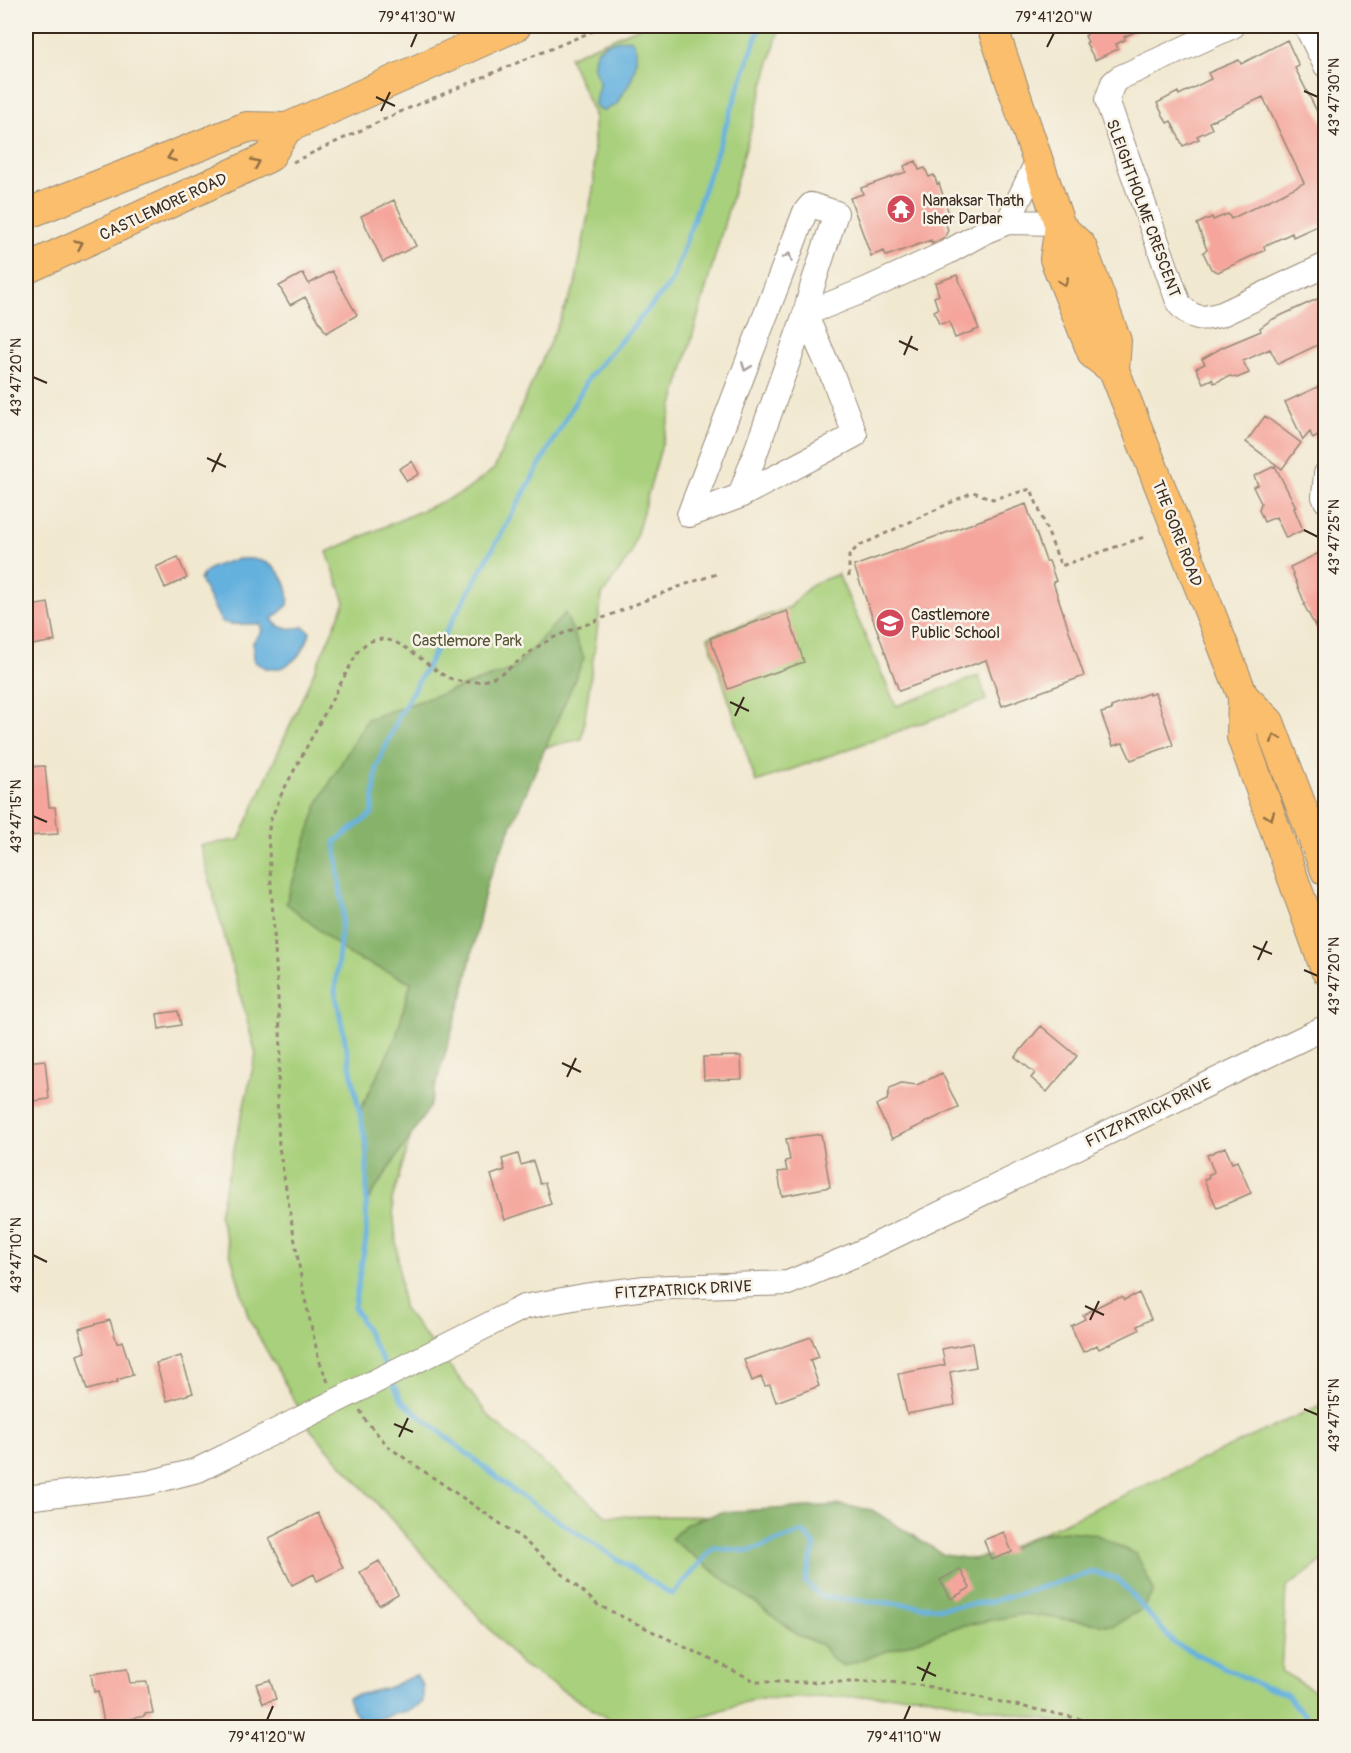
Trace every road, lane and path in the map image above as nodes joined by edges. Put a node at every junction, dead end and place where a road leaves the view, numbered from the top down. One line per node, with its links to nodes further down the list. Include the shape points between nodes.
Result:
1 (516, 26): 7 (main road)
2 (605, 26): 9 (path, via 400,112)
3 (992, 26): 8 (main road, THE GORE ROAD)
4 (1233, 26): 13 (street, SLEIGHTHOLME CRESCENT, via 1119,78 1107,100 1179,304 1185,311 1206,319 1222,315)
5 (1306, 26): 6 (street)
6 (1326, 66)
7 (287, 129): 10 (main road, one-way to 10, via 247,127); 14 (main road, CASTLEMORE ROAD, one-way to 7, via 269,157)
8 (1038, 160): 11 (street); 12 (main road, THE GORE ROAD)
9 (287, 165)
10 (26, 214)
11 (1008, 222): 12 (street); 16 (street, via 866,290)
12 (1060, 224): 23 (main road, THE GORE ROAD, via 1081,246 1116,341 1114,369)
13 (1326, 265)
14 (26, 269)
15 (767, 312): 16 (street); 16 (street, one-way to 16, via 811,205 836,213); 18 (street, one-way to 18, via 689,515)
16 (806, 314): 18 (street); 18 (street, via 855,435)
17 (1326, 474): 19 (street)
18 (740, 496)
19 (1326, 501)
20 (1144, 537): 22 (path, via 1061,567 1031,489 993,499 973,492 856,547 849,556)
21 (717, 574): 27 (path, via 545,642 496,677 480,682 447,677 388,639 371,640 358,651 282,793 268,834 281,1048 277,1095 279,1147 319,1360)
22 (849, 577)
23 (1243, 696): 24 (main road, THE GORE ROAD, one-way to 23, via 1269,722); 25 (main road, THE GORE ROAD, one-way to 25, via 1242,737)
24 (1326, 871)
25 (1326, 970)
26 (1326, 1028): 27 (street, FITZPATRICK DRIVE, via 857,1254 788,1283 645,1288 524,1307)
27 (353, 1392): 28 (street, FITZPATRICK DRIVE, via 198,1470 148,1483); 29 (path, via 366,1421 390,1448 520,1537 598,1605 757,1682 889,1682 926,1686 1095,1722)
28 (26, 1498)
29 (1101, 1728)

